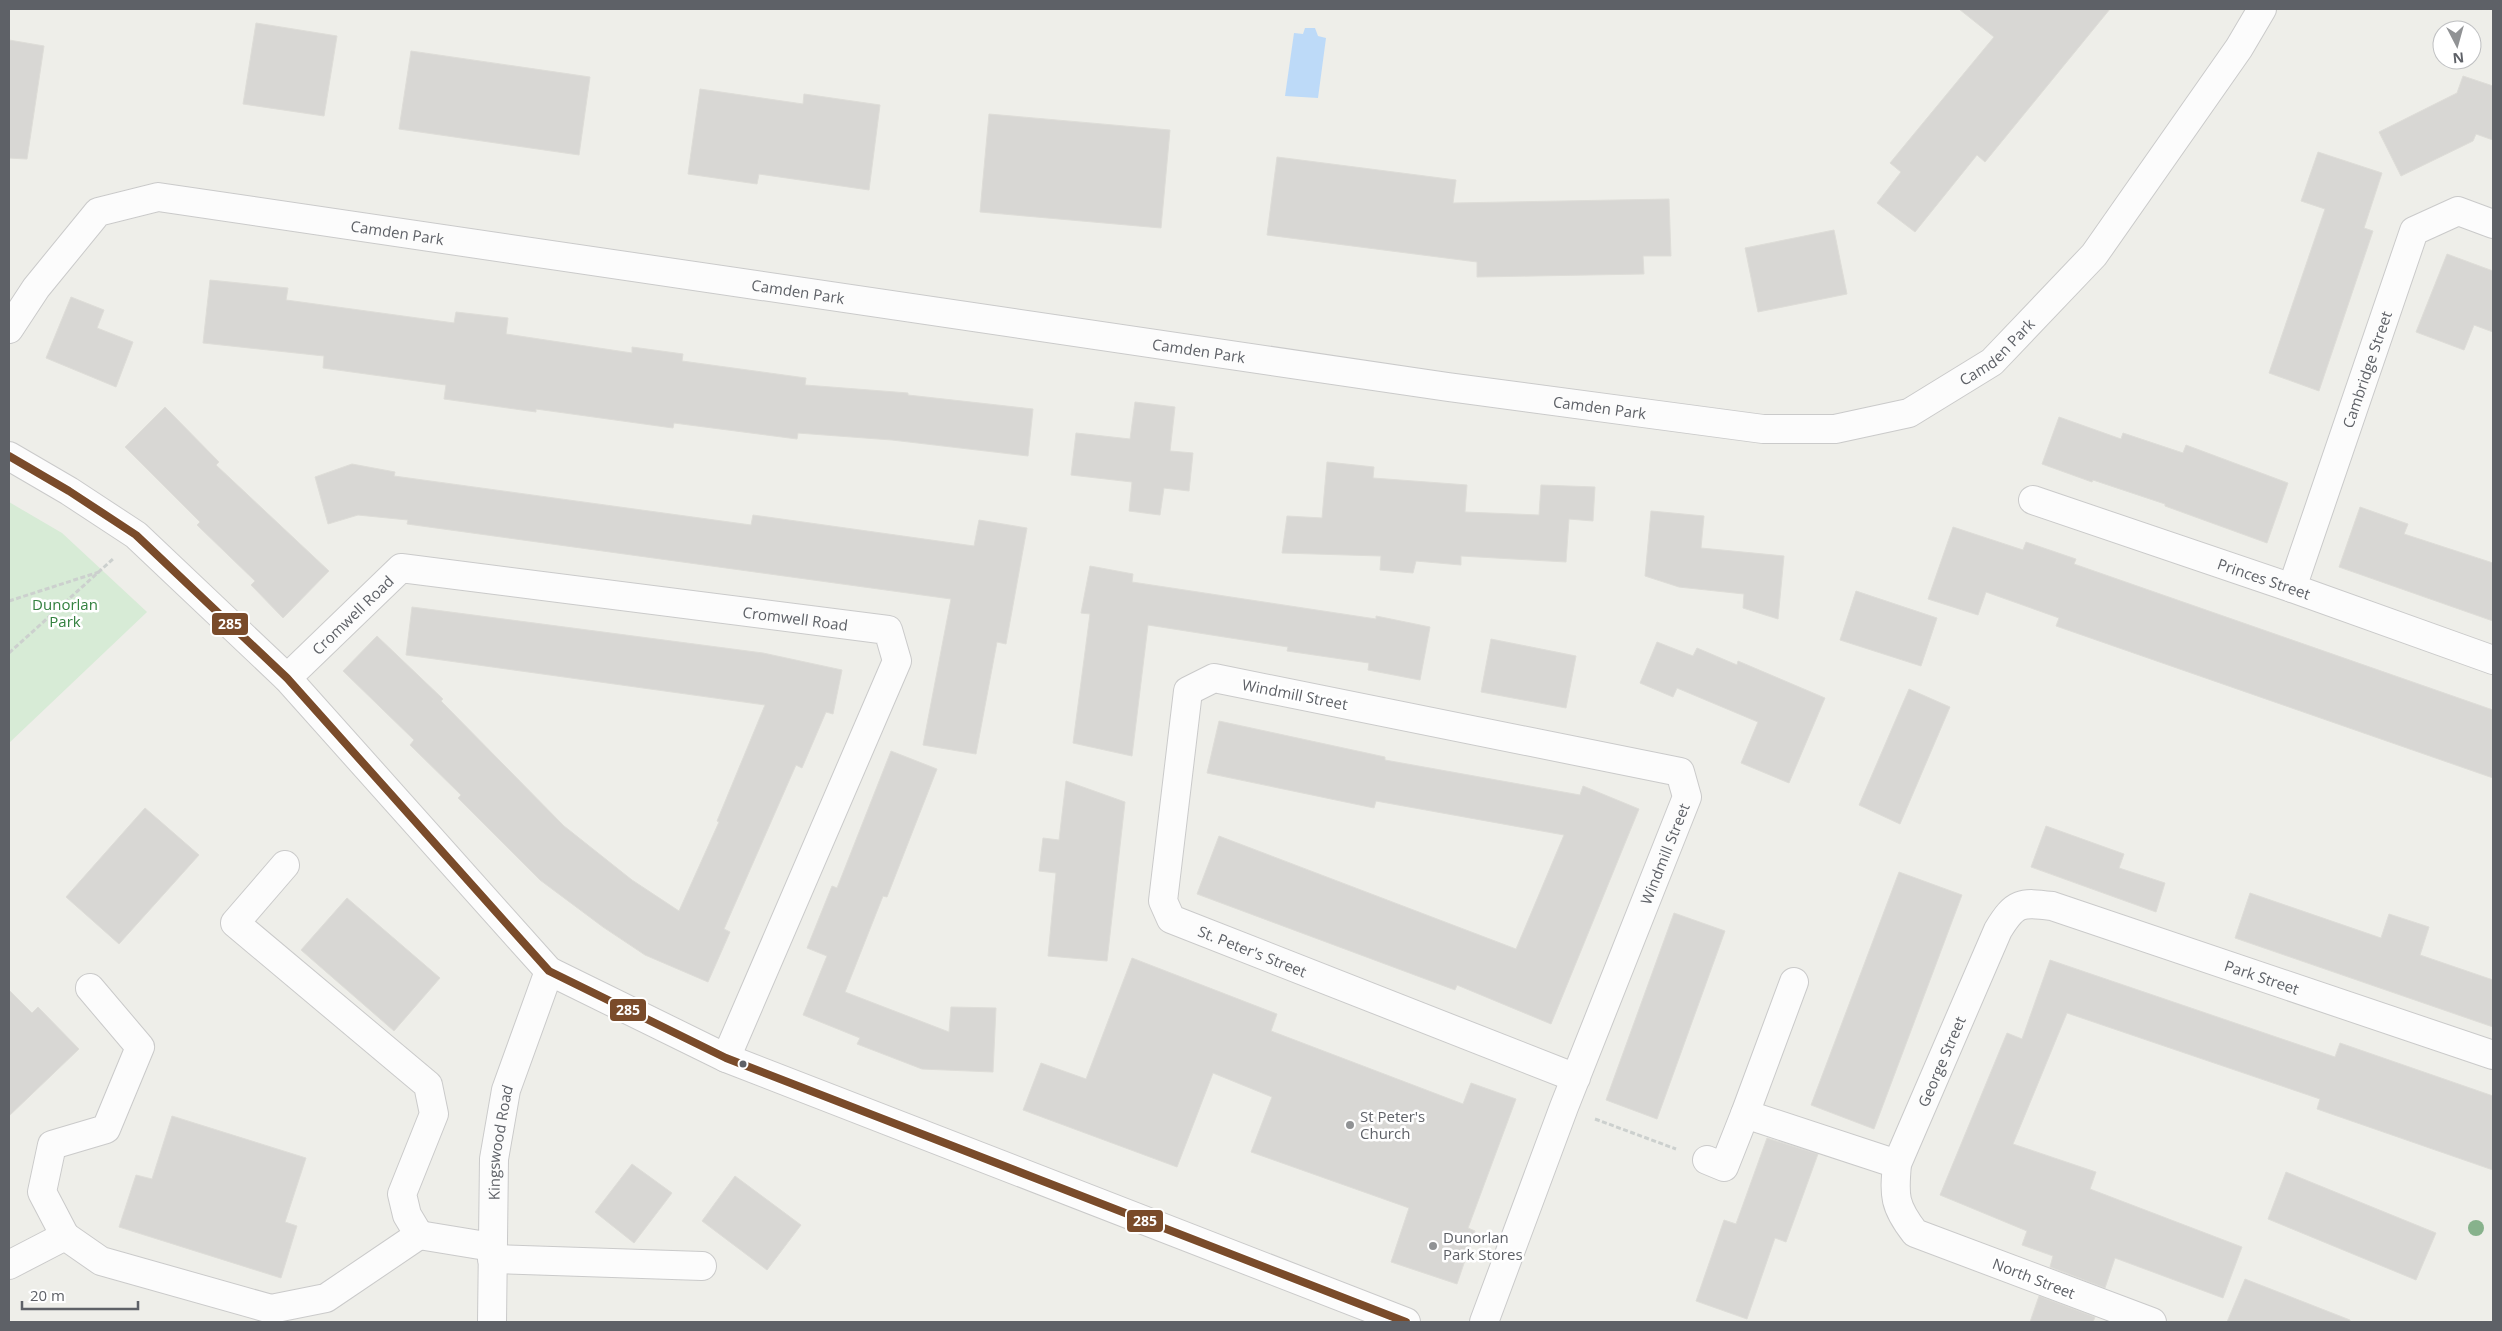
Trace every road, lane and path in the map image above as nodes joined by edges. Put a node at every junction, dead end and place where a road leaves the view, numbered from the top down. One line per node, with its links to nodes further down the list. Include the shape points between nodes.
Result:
1 (2262, 9): 3 (street, Camden Park, via 2239,48 2094,255 1992,362 1908,413 1834,429 1763,429 1448,387 158,197 98,212 36,288)
2 (2493, 224): 8 (street, Cambridge Street, via 2458,211 2414,231)
3 (9, 329)
4 (9, 456): 6 (street)
5 (2033, 500): 8 (street, Princes Street)
6 (136, 535): 7 (path); 12 (street)
7 (100, 571): 9 (path); 10 (path)
8 (2292, 588): 11 (street, Princes Street)
9 (9, 601)
10 (9, 653)
11 (2493, 660)
12 (287, 678): 16 (street); 20 (street, Cromwell Road, via 401,568 888,630 896,661)
13 (1214, 678): 21 (street, St. Peter's Street, via 1188,691 1163,901 1171,919); 21 (street, Windmill Street, via 1680,772 1687,797)
14 (285, 865): 27 (street, via 235,924 428,1085 434,1114 402,1194 407,1215)
15 (2028, 903): 19 (street, Park Street, via 2052,906); 25 (street, George Street, via 2010,910 1998,930)
16 (549, 971): 20 (street); 29 (street, Kingswood Road, via 506,1090 494,1159)
17 (1794, 982): 23 (street)
18 (90, 988): 28 (street, via 140,1047 106,1129 52,1145 42,1192)
19 (2493, 1055)
20 (726, 1058): 34 (street)
21 (1576, 1078): 22 (street, Windmill Street)
22 (1564, 1107): 24 (path); 35 (street, Windmill Street)
23 (1745, 1114): 24 (street, via 1724,1168); 25 (street)
24 (1707, 1160)
25 (1897, 1164): 26 (street, George Street, via 1894,1194 1902,1217)
26 (1915, 1234): 36 (street, North Street)
27 (419, 1235): 29 (street); 32 (street, via 326,1298)
28 (65, 1236): 30 (street); 32 (street, via 101,1261)
29 (492, 1253): 31 (street); 33 (street, Kingswood Road)
30 (9, 1265)
31 (702, 1266)
32 (268, 1315)
33 (492, 1322)
34 (1406, 1322)
35 (1484, 1322)
36 (2152, 1322)

